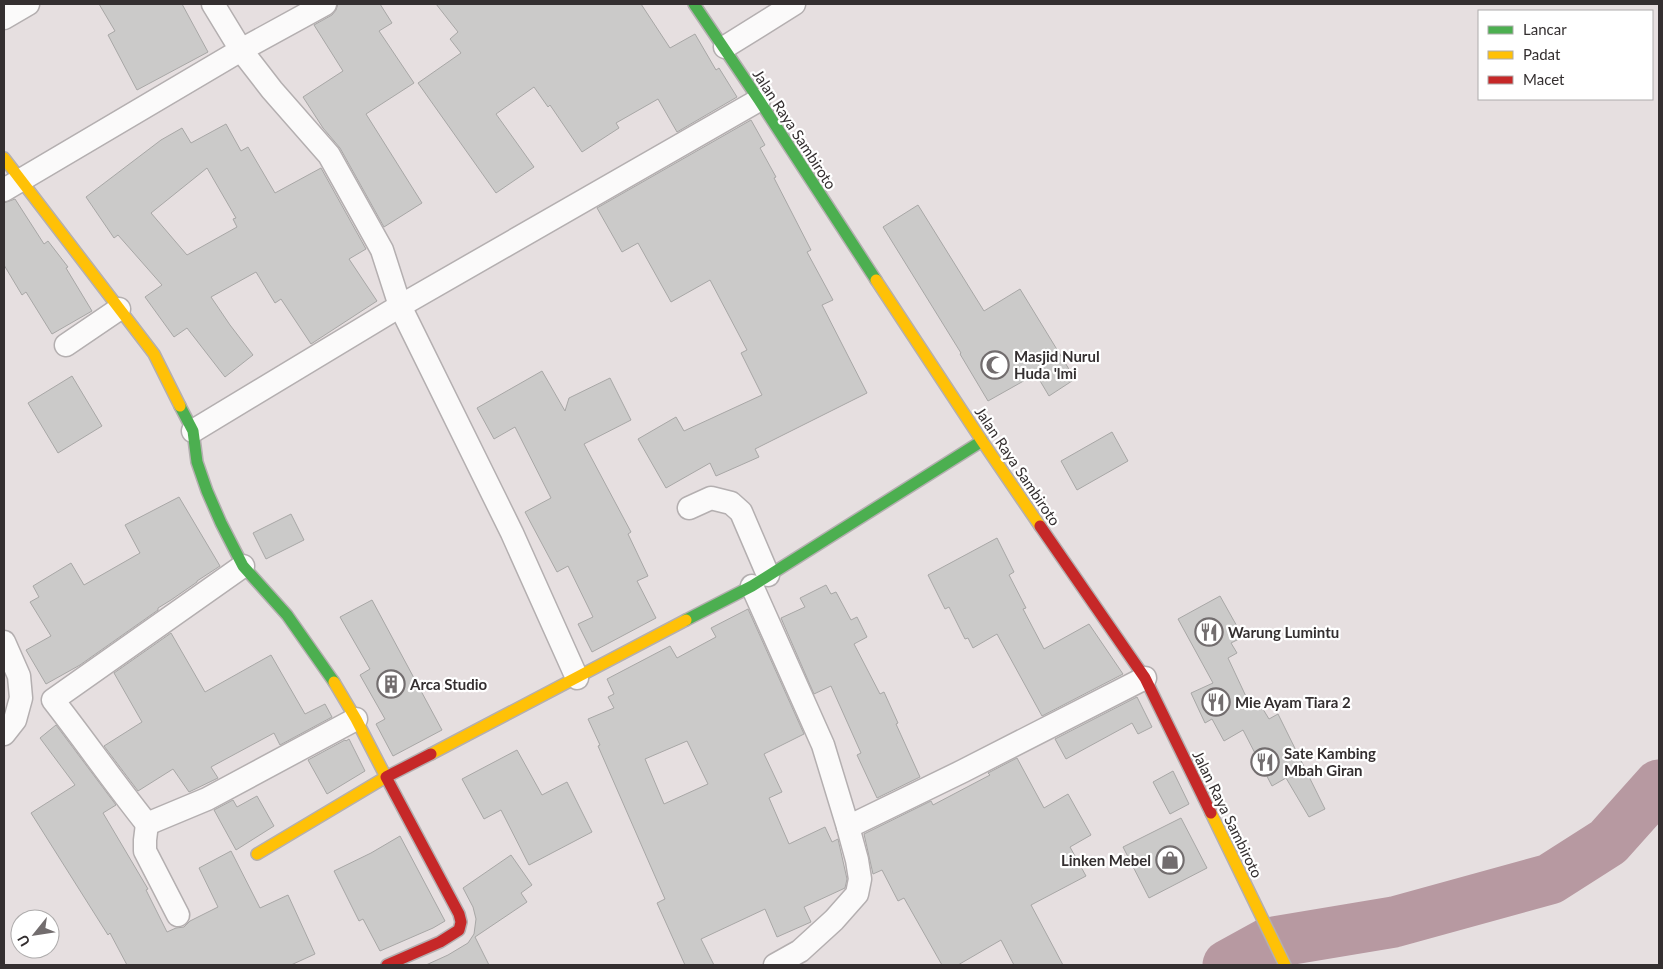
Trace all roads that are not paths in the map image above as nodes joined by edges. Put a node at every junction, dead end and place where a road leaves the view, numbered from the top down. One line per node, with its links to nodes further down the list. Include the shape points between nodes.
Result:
1 (28, 4): 6 (street)
2 (212, 4): 8 (street)
3 (324, 4): 8 (street)
4 (694, 4): 7 (street, Jalan Raya Sambiroto)
5 (794, 4): 7 (street)
6 (4, 18)
7 (725, 47): 9 (street, Jalan Raya Sambiroto)
8 (241, 50): 11 (street); 12 (street, via 328,155 382,250)
9 (759, 100): 12 (street); 16 (street, Jalan Raya Sambiroto)
10 (4, 158): 11 (street)
11 (12, 185): 13 (street)
12 (400, 306): 15 (street); 21 (street, via 512,533)
13 (119, 309): 14 (street); 15 (street, via 154,354)
14 (66, 345)
15 (193, 431): 18 (street, via 197,462 207,491)
16 (982, 441): 19 (street); 22 (street, Jalan Raya Sambiroto)
17 (689, 508): 19 (street, via 711,498 731,503 740,512)
18 (243, 566): 23 (street); 25 (street, via 287,615)
19 (760, 580): 21 (street); 29 (street, via 823,745)
20 (4, 642): 24 (street, via 19,676 21,698)
21 (577, 678): 27 (street)
22 (1145, 678): 29 (street); 34 (street, Jalan Raya Sambiroto)
23 (53, 700): 24 (street); 28 (street)
24 (18, 710): 26 (street)
25 (356, 719): 27 (street); 28 (street, via 207,799)
26 (4, 734)
27 (386, 777): 30 (street); 32 (street, via 462,922 459,930 440,942)
28 (147, 824): 31 (street, via 145,851)
29 (848, 827): 33 (street, via 860,879 857,894 800,950)
30 (257, 854)
31 (178, 915)
32 (387, 965)
33 (775, 965)
34 (1284, 965)

